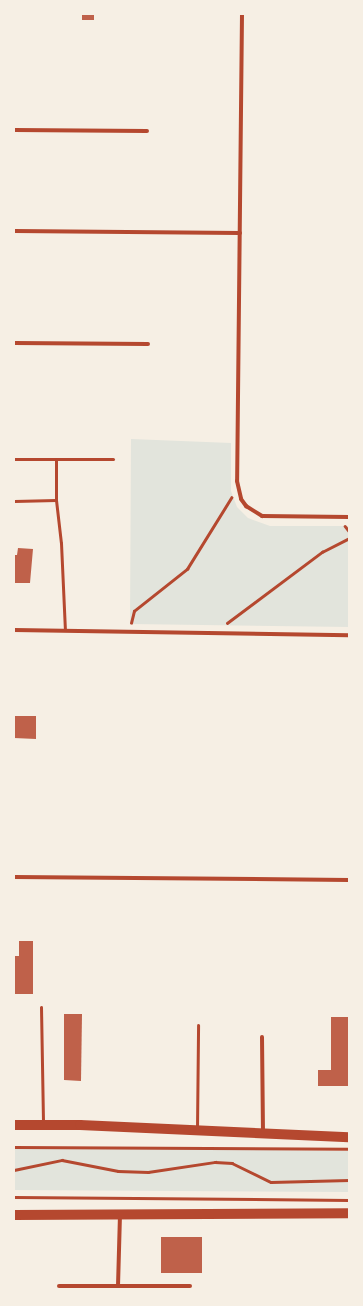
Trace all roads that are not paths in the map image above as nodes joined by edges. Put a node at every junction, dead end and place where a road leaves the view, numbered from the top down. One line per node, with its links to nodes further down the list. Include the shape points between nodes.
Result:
1 (242, 14): 5 (street)
2 (14, 130): 3 (street)
3 (148, 132)
4 (14, 231): 5 (street)
5 (240, 233): 13 (street, via 239,488 246,506 262,516)
6 (14, 343): 7 (street)
7 (148, 344)
8 (14, 459): 9 (lane)
9 (56, 459): 10 (lane); 12 (lane)
10 (113, 460)
11 (14, 500): 12 (lane)
12 (56, 500): 15 (lane, via 61,543)
13 (349, 517)
14 (14, 630): 15 (street)
15 (64, 630): 16 (street)
16 (349, 635)
17 (14, 876): 18 (street)
18 (349, 880)
19 (41, 1007): 23 (lane)
20 (198, 1025): 24 (lane)
21 (262, 1037): 25 (street)
22 (14, 1125): 23 (main road)
23 (43, 1125): 24 (main road)
24 (197, 1131): 25 (main road)
25 (263, 1134): 26 (main road)
26 (349, 1137)
27 (14, 1147): 28 (lane)
28 (349, 1149)
29 (14, 1197): 30 (lane)
30 (349, 1200)
31 (349, 1213): 33 (main road)
32 (14, 1215): 33 (main road)
33 (120, 1215): 35 (street)
34 (58, 1286): 35 (street)
35 (118, 1286): 36 (street)
36 (190, 1286)

